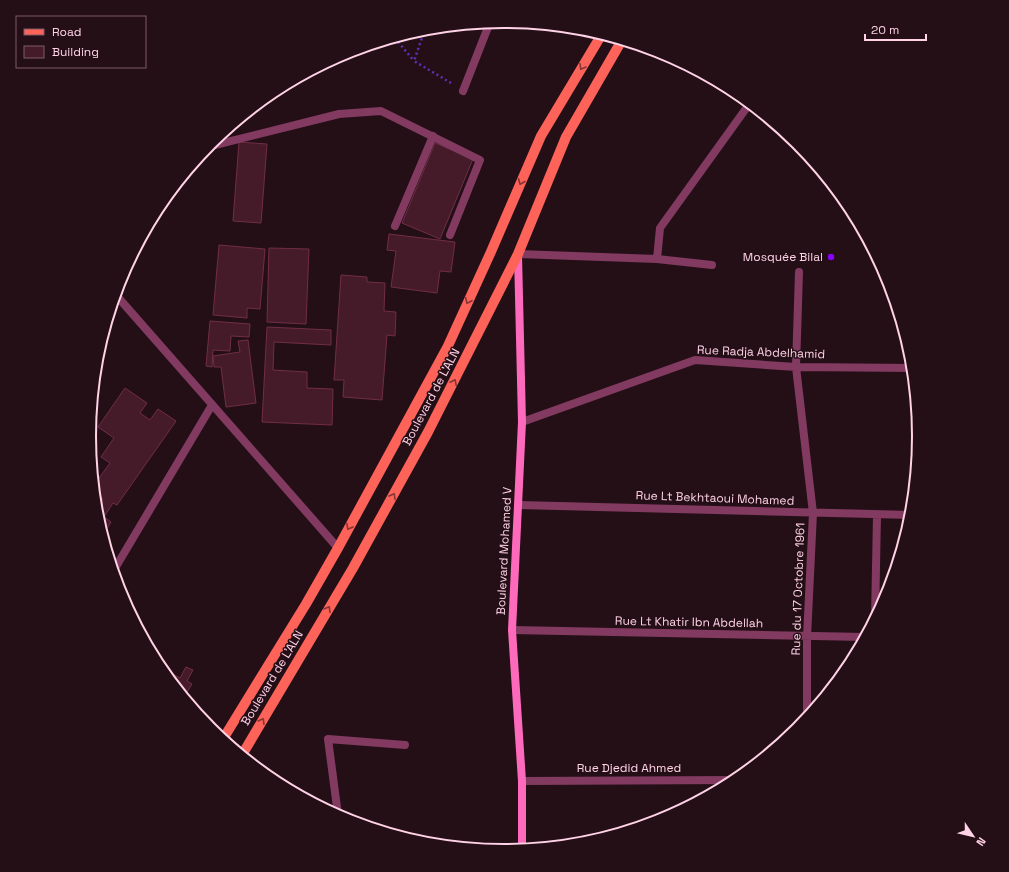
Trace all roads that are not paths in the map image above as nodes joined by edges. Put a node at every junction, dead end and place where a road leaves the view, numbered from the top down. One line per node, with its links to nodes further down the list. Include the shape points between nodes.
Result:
1 (487, 29): 4 (street)
2 (599, 39): 23 (main road, Boulevard de L'ALN, one-way to 23, via 542,136 447,348)
3 (619, 45): 10 (main road, Boulevard de L'ALN, via 566,137)
4 (463, 91)
5 (747, 108): 11 (street, via 660,228)
6 (433, 136): 7 (street, via 381,111 338,114); 8 (street); 9 (street, via 480,160)
7 (220, 144)
8 (395, 226)
9 (450, 235)
10 (518, 254): 11 (street); 18 (main road, Boulevard Mohamed V); 32 (main road, Boulevard de L'ALN, one-way to 10, via 364,548 428,432)
11 (657, 259): 12 (street)
12 (712, 265)
13 (799, 272): 15 (street, Rue du 17 Octobre 1961)
14 (120, 300): 17 (street)
15 (796, 367): 16 (street, Rue Radja Abdelhamid); 18 (street, Rue Radja Abdelhamid, via 695,360); 20 (street, Rue du 17 Octobre 1961)
16 (907, 368)
17 (212, 405): 23 (street); 24 (street)
18 (522, 422): 19 (main road, Boulevard Mohamed V)
19 (519, 505): 20 (street, Rue Lt Bekhtaoui Mohamed); 26 (main road, Boulevard Mohamed V)
20 (813, 513): 21 (street, Rue Lt Bekhtaoui Mohamed); 27 (street, Rue du 17 Octobre 1961)
21 (877, 515): 22 (street, Rue Lt Bekhtaoui Mohamed); 25 (street)
22 (905, 515)
23 (338, 548): 30 (main road, Boulevard de L'ALN)
24 (117, 565)
25 (875, 604)
26 (512, 630): 27 (street, Rue Lt Khatir Ibn Abdellah); 34 (main road, Boulevard Mohamed V)
27 (807, 637): 28 (street, Rue Lt Khatir Ibn Abdellah); 29 (street, Rue du 17 Octobre 1961)
28 (860, 637)
29 (807, 709)
30 (226, 734)
31 (405, 745): 35 (street, via 328,739)
32 (245, 751)
33 (723, 780): 34 (street, Rue Djedid Ahmed)
34 (522, 781): 36 (main road, Boulevard Mohamed V)
35 (337, 808)
36 (522, 843)

